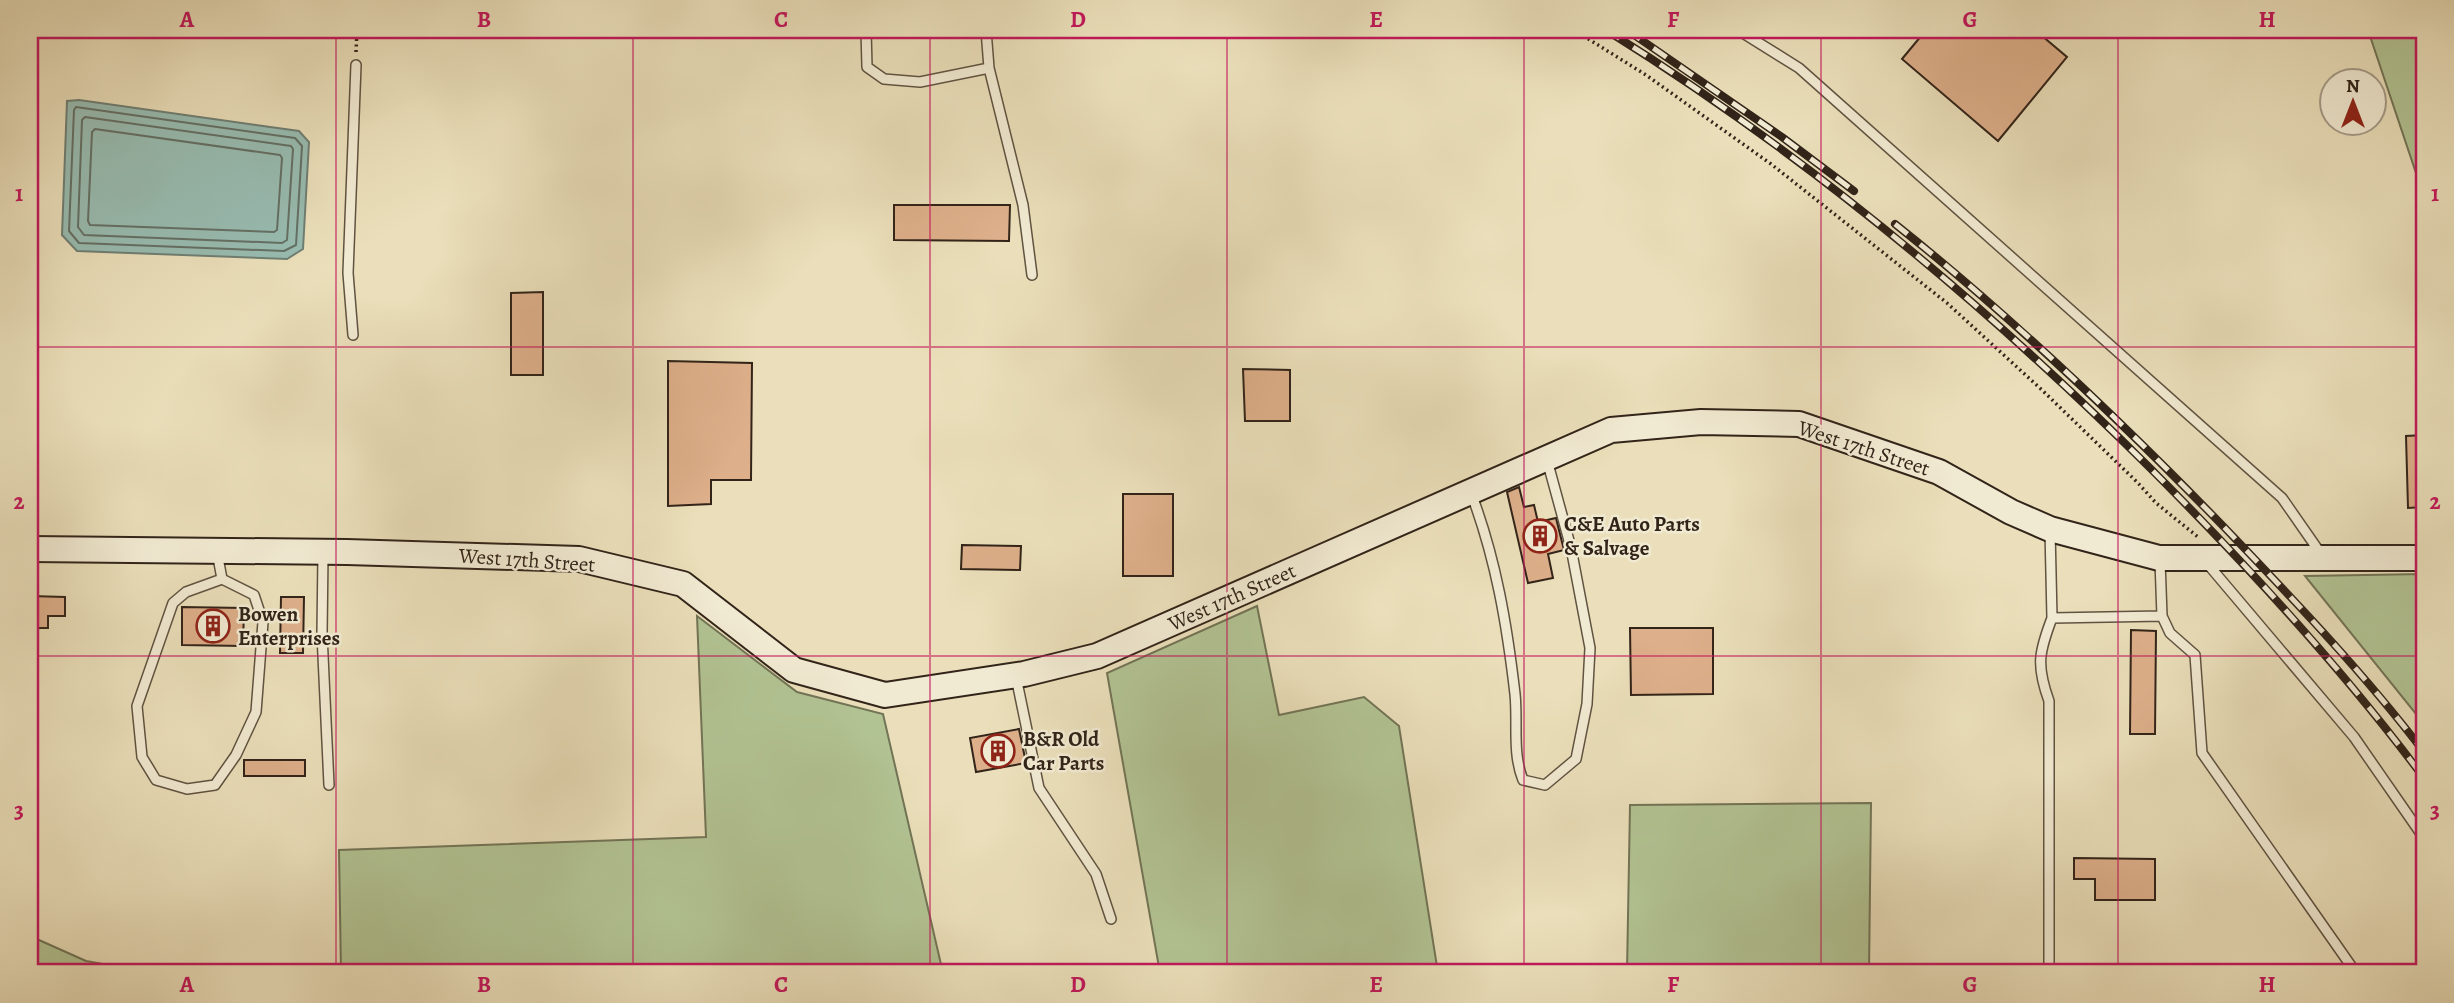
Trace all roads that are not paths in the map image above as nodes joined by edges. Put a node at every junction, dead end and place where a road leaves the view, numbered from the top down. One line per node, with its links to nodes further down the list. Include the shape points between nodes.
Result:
1 (866, 30): 5 (lane, via 867,67 884,79 920,82)
2 (986, 30): 5 (lane)
3 (1738, 30): 17 (lane, via 1799,68 2281,498)
4 (356, 65): 7 (lane, via 348,273)
5 (989, 68): 6 (lane, via 1023,205)
6 (1032, 275)
7 (353, 335)
8 (1547, 458): 9 (street, West 17th Street); 9 (lane, via 1571,548 1590,648 1587,704 1576,760 1545,785 1523,780 1516,764 1516,701 1509,640 1496,568); 10 (street, West 17th Street, via 1611,430 1701,422 1799,424 1939,472)
9 (1471, 492): 21 (street, West 17th Street, via 1097,656)
10 (2050, 529): 14 (street, West 17th Street); 20 (lane)
11 (30, 549): 12 (street, West 17th Street)
12 (217, 551): 13 (street, West 17th Street); 18 (lane)
13 (323, 552): 21 (street, West 17th Street, via 579,559 683,584 794,670 884,695); 22 (lane)
14 (2160, 558): 15 (street, West 17th Street); 19 (lane)
15 (2206, 558): 17 (street, West 17th Street); 23 (lane, via 2354,737)
16 (2424, 558): 17 (street, West 17th Street)
17 (2324, 559)
18 (222, 579): 18 (lane, via 254,595 263,622 256,712 236,755 215,785 187,789 156,780 142,757 137,706 173,603 187,592)
19 (2162, 616): 20 (lane); 26 (lane, via 2170,633 2195,655 2202,753)
20 (2052, 618): 25 (lane, via 2040,649 2041,680 2049,701)
21 (1016, 675): 24 (lane, via 1038,788 1096,874)
22 (329, 785)
23 (2424, 838)
24 (1111, 919)
25 (2049, 973)
26 (2356, 973)

